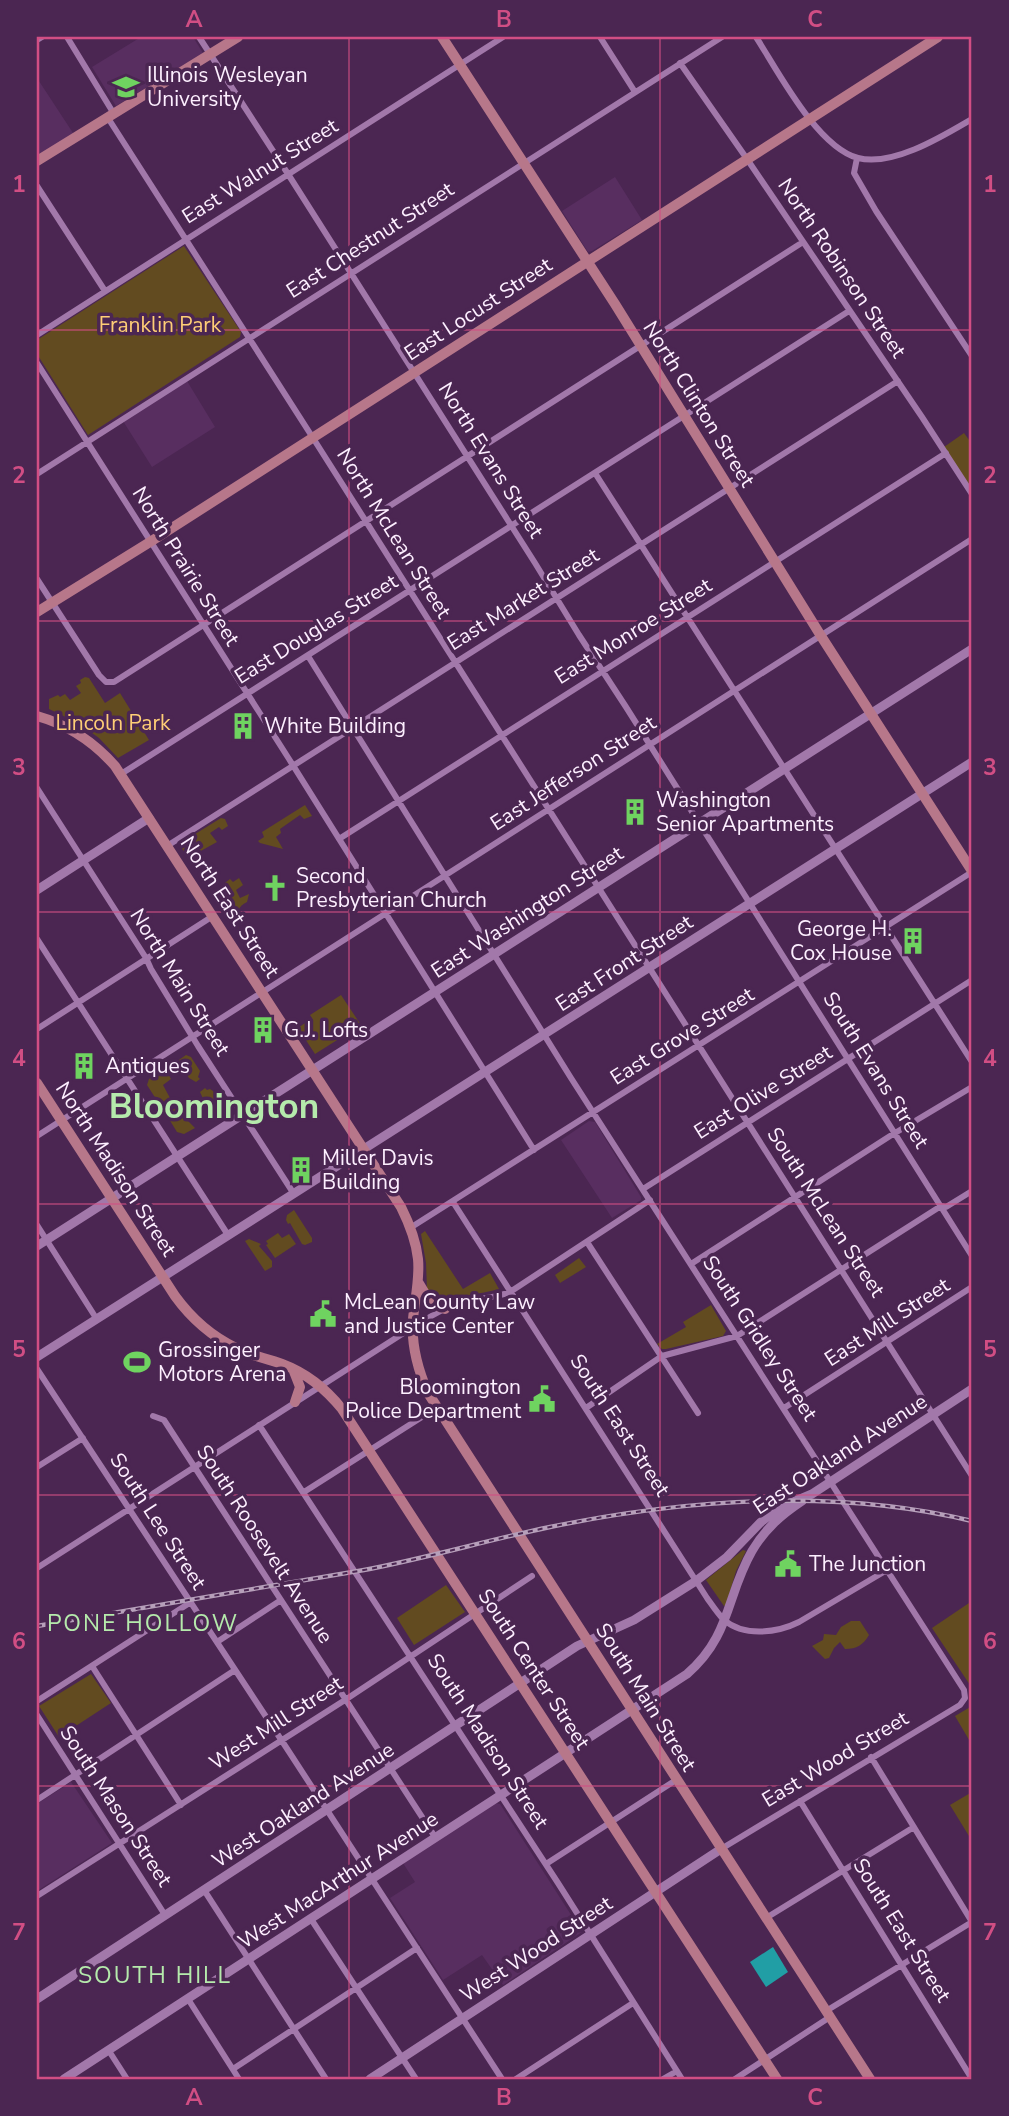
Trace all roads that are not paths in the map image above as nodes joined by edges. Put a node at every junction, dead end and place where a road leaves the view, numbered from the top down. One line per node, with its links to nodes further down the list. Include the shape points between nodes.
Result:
1 (42, 37): 11 (street)
2 (67, 37): 16 (street, North McLean Street)
3 (199, 37): 12 (street, North Evans Street)
4 (238, 37): 12 (main road)
5 (442, 37): 14 (main road, North Clinton Street)
6 (503, 37): 14 (street, East Walnut Street)
7 (600, 37): 15 (street)
8 (722, 37): 13 (street, East Chestnut Street)
9 (756, 37): 18 (street)
10 (938, 37): 18 (main road, East Locust Street)
11 (37, 40)
12 (210, 55): 16 (main road); 23 (street, North Evans Street)
13 (680, 64): 15 (street, East Chestnut Street); 20 (street, North Robinson Street)
14 (460, 65): 22 (main road, North Clinton Street); 23 (street, East Walnut Street)
15 (635, 92): 22 (street, East Chestnut Street)
16 (111, 116): 21 (main road); 25 (street, North McLean Street)
17 (972, 119): 19 (street, via 898,155)
18 (810, 120): 19 (street, via 825,138); 20 (main road, East Locust Street)
19 (858, 158): 34 (street, via 854,173)
20 (747, 159): 26 (street, North Robinson Street); 27 (main road, East Locust Street)
21 (37, 161)
22 (523, 163): 27 (main road, North Clinton Street); 28 (street, East Chestnut Street)
23 (288, 174): 25 (street, East Walnut Street); 28 (street, North Evans Street)
24 (37, 186): 29 (street)
25 (185, 239): 29 (street, East Walnut Street); 32 (street, North McLean Street)
26 (803, 242): 30 (street, North Robinson Street); 33 (street)
27 (587, 262): 33 (main road, North Clinton Street); 36 (main road, East Locust Street)
28 (351, 273): 32 (street, East Chestnut Street); 36 (street, North Evans Street)
29 (105, 291): 31 (street, East Walnut Street)
30 (849, 311): 37 (street, North Robinson Street); 38 (street, East Douglas Street)
31 (37, 335)
32 (249, 338): 39 (street, North McLean Street); 40 (street, East Chestnut Street)
33 (640, 346): 38 (main road, North Clinton Street); 42 (street)
34 (972, 356)
35 (37, 363): 40 (street, North Prairie Street)
36 (415, 373): 39 (main road, East Locust Street); 42 (street, North Evans Street)
37 (898, 381): 41 (street, North Robinson Street); 45 (street, East Market Street)
38 (684, 416): 43 (street, East Douglas Street); 45 (main road, North Clinton Street)
39 (313, 438): 47 (street, North McLean Street); 50 (main road, East Locust Street)
40 (87, 442): 44 (street, East Chestnut Street); 50 (street, North Prairie Street)
41 (946, 453): 46 (street, North Robinson Street); 52 (street, East Monroe Street)
42 (468, 456): 47 (street); 48 (street, North Evans Street)
43 (595, 473): 48 (street, East Douglas Street); 51 (street)
44 (37, 474)
45 (729, 489): 51 (street, East Market Street); 52 (main road, North Clinton Street)
46 (972, 494)
47 (365, 521): 54 (street, North McLean Street); 59 (street)
48 (511, 526): 54 (street, East Douglas Street); 55 (street, North Evans Street)
49 (972, 539): 60 (street, East Jefferson Street)
50 (150, 542): 56 (main road, East Locust Street); 59 (street, North Prairie Street)
51 (641, 545): 55 (street, East Market Street); 58 (street)
52 (775, 562): 58 (street, East Monroe Street); 60 (main road, North Clinton Street)
53 (37, 579): 56 (street)
54 (410, 591): 62 (street, East Douglas Street); 63 (street, North McLean Street)
55 (557, 598): 63 (street, East Market Street); 64 (street, North Evans Street)
56 (52, 602): 57 (main road, East Locust Street); 59 (street, via 99,675 110,683)
57 (37, 612)
58 (688, 617): 64 (street, East Monroe Street); 65 (street)
59 (203, 625): 66 (street, North Prairie Street)
60 (821, 636): 65 (street, East Jefferson Street); 67 (main road, North Clinton Street)
61 (972, 649): 67 (main road, East Washington Street)
62 (307, 656): 66 (street, East Douglas Street); 69 (street, South Gridley Street)
63 (456, 663): 69 (street, East Market Street); 70 (street, North McLean Street)
64 (603, 671): 70 (street, East Monroe Street); 71 (street, North Evans Street)
65 (735, 691): 71 (street, East Jefferson Street); 74 (street)
66 (246, 694): 73 (street, North Prairie Street); 75 (street, East Douglas Street)
67 (872, 714): 74 (main road, East Washington Street); 77 (main road, North Clinton Street)
68 (37, 716): 75 (main road, North East Street, via 90,741)
69 (353, 728): 73 (street, East Market Street); 78 (street, South Gridley Street)
70 (501, 735): 78 (street, East Monroe Street); 79 (street, North McLean Street)
71 (650, 745): 79 (street, East Jefferson Street); 81 (street, North Evans Street)
72 (972, 762): 77 (main road, East Front Street)
73 (293, 766): 82 (street, North Prairie Street); 83 (street, East Market Street)
74 (785, 769): 81 (main road, East Washington Street); 84 (street)
75 (121, 774): 80 (main road, North East Street)
76 (37, 788): 85 (street, North Main Street)
77 (922, 793): 84 (main road, East Front Street); 86 (main road, North Clinton Street)
78 (399, 801): 82 (street, East Monroe Street); 87 (street, South Gridley Street)
79 (549, 809): 87 (street, East Jefferson Street); 88 (street, North McLean Street)
80 (149, 818): 83 (main road, North East Street); 85 (main road)
81 (699, 824): 88 (main road, East Washington Street); 90 (street, North Evans Street)
82 (339, 839): 91 (street, North Prairie Street)
83 (167, 846): 92 (main road, North East Street)
84 (835, 849): 90 (main road, East Front Street); 93 (street)
85 (83, 860): 89 (main road); 96 (street, North Main Street)
86 (972, 871): 93 (street, East Grove Street)
87 (445, 876): 91 (street, East Jefferson Street); 95 (street, South Gridley Street)
88 (598, 888): 95 (main road, East Washington Street); 97 (street, North McLean Street)
89 (37, 890)
90 (751, 903): 97 (main road, East Front Street); 99 (street, South Evans Street)
91 (386, 914): 100 (street, East Jefferson Street); 101 (street, North Prairie Street)
92 (212, 916): 96 (street); 100 (main road, North East Street)
93 (885, 928): 99 (street, East Grove Street); 103 (street)
94 (37, 939): 102 (street)
95 (495, 954): 101 (main road, East Washington Street); 105 (street, South Gridley Street)
96 (146, 958): 102 (street); 106 (street, North Main Street)
97 (649, 968): 105 (main road, East Front Street); 107 (street, South McLean Street)
98 (972, 980): 103 (street, East Olive Street)
99 (800, 982): 107 (street, East Grove Street); 108 (street, South Evans Street)
100 (262, 992): 106 (street, East Jefferson Street); 110 (main road, North East Street)
101 (435, 992): 110 (main road, East Washington Street); 111 (street, North Prairie Street)
102 (78, 1002): 104 (street); 112 (street)
103 (935, 1004): 108 (street, East Olive Street); 109 (street)
104 (37, 1029)
105 (545, 1035): 111 (main road, East Front Street); 115 (street, South Gridley Street)
106 (193, 1037): 112 (street, East Jefferson Street); 116 (street, North Main Street)
107 (698, 1046): 115 (street, East Grove Street); 118 (street, South McLean Street)
108 (848, 1059): 118 (street, East Olive Street); 119 (street, South Evans Street)
109 (972, 1062)
110 (313, 1070): 116 (main road, East Washington Street); 121 (main road, North East Street)
111 (485, 1072): 121 (main road, East Front Street); 122 (street, North Prairie Street)
112 (128, 1078): 117 (street, East Jefferson Street); 123 (street)
113 (37, 1083): 117 (main road, North Madison Street)
114 (972, 1087): 119 (street)
115 (594, 1113): 122 (street, East Grove Street); 124 (street, South Gridley Street)
116 (242, 1114): 123 (main road, East Washington Street); 126 (street, North Main Street)
117 (61, 1121): 120 (street, East Jefferson Street); 127 (main road, North Madison Street)
118 (748, 1123): 124 (street, East Olive Street); 128 (street, South McLean Street)
119 (896, 1135): 128 (street); 131 (street, South Evans Street)
120 (37, 1136)
121 (364, 1149): 126 (main road, East Front Street); 133 (main road)
122 (534, 1150): 130 (street, East Grove Street)
123 (178, 1156): 127 (main road, East Washington Street); 134 (street)
124 (642, 1189): 129 (street, South Gridley Street)
125 (972, 1191): 131 (street)
126 (294, 1194): 134 (main road, East Front Street)
127 (112, 1198): 135 (main road, East Washington Street); 141 (main road, North Madison Street)
128 (795, 1198): 139 (street); 140 (street, South McLean Street)
129 (650, 1200): 136 (street); 139 (street, South Gridley Street)
130 (453, 1202): 133 (street, East Grove Street); 144 (street, South East Street)
131 (941, 1206): 138 (street, South Evans Street); 140 (street)
132 (37, 1225): 135 (street)
133 (410, 1228): 142 (main road, via 418,1256)
134 (229, 1235): 141 (main road, East Front Street)
135 (46, 1240): 137 (main road, East Washington Street); 146 (street)
136 (587, 1242): 144 (street); 150 (street)
137 (37, 1246)
138 (972, 1256)
139 (691, 1264): 148 (street, South Gridley Street)
140 (842, 1269): 148 (street); 149 (street, South McLean Street)
141 (163, 1276): 146 (main road, East Front Street); 152 (main road, South Center Street, via 184,1307 210,1333 240,1350)
142 (418, 1282): 145 (main road, via 427,1299); 147 (main road)
143 (972, 1287): 149 (street, East Mill Street)
144 (510, 1292): 145 (street); 158 (street, South East Street)
145 (444, 1309): 147 (street)
146 (96, 1318): 151 (main road, East Front Street)
147 (413, 1327): 154 (street); 157 (main road, South Main Street, via 417,1365)
148 (737, 1336): 150 (street); 159 (street, South Gridley Street)
149 (887, 1342): 159 (street, East Mill Street); 161 (street, South McLean Street)
150 (662, 1356): 158 (street); 160 (street)
151 (37, 1357)
152 (292, 1368): 154 (main road, South Center Street); 156 (main road, via 300,1387)
153 (37, 1369): 164 (street, South Lee Street)
154 (320, 1386): 156 (street); 165 (main road, South Center Street, via 342,1409)
155 (972, 1389): 161 (main road, East Oakland Avenue)
156 (295, 1402): 163 (street)
157 (436, 1408): 165 (street); 180 (main road, South Main Street)
158 (586, 1408): 176 (street, South East Street)
159 (784, 1408): 169 (street, South Gridley Street)
160 (698, 1413)
161 (933, 1415): 168 (street, South McLean Street); 169 (main road, East Oakland Avenue)
162 (153, 1416): 166 (street, South Roosevelt Avenue, via 164,1420)
163 (259, 1425): 166 (street); 170 (street, South Madison Street)
164 (83, 1438): 167 (street); 172 (street, South Lee Street)
165 (371, 1454): 170 (street); 185 (main road, South Center Street)
166 (193, 1466): 172 (street); 177 (street, South Roosevelt Avenue)
167 (37, 1467)
168 (972, 1476)
169 (831, 1481): 171 (main road, East Oakland Avenue); 174 (street, South Gridley Street)
170 (304, 1492): 182 (street, South Madison Street)
171 (812, 1494): 176 (main road, East Oakland Avenue, via 768,1516); 179 (main road, West MacArthur Avenue, via 778,1518 759,1539 743,1568)
172 (129, 1508): 173 (street); 178 (street, South Lee Street)
173 (37, 1568)
174 (887, 1570): 179 (street, via 786,1628 758,1631); 186 (street, South Gridley Street)
175 (532, 1576): 182 (street, West Mill Street)
176 (696, 1581): 179 (street, South East Street); 180 (main road, East Oakland Avenue, via 634,1620)
177 (281, 1600): 181 (street); 187 (street, South Roosevelt Avenue)
178 (191, 1602): 181 (street, South Lee Street); 183 (street)
179 (726, 1621): 189 (main road, West MacArthur Avenue, via 694,1669)
180 (586, 1637): 185 (main road, West Oakland Avenue); 189 (main road, South Main Street)
181 (217, 1642): 184 (street, South Lee Street)
182 (411, 1657): 187 (street, West Mill Street); 191 (street, South Madison Street)
183 (92, 1666): 188 (street); 192 (street)
184 (235, 1670): 192 (street); 193 (street, South Lee Street)
185 (520, 1684): 191 (main road, West Oakland Avenue); 194 (main road, South Center Street)
186 (965, 1698): 195 (street, East Wood Street)
187 (345, 1700): 193 (street, West Mill Street); 196 (street, South Roosevelt Avenue)
188 (37, 1701)
189 (631, 1710): 194 (main road, West MacArthur Avenue); 198 (main road, South Main Street)
190 (37, 1715): 197 (street, South Mason Street)
191 (456, 1726): 196 (main road, West Oakland Avenue); 199 (street, South Madison Street)
192 (135, 1735): 197 (street); 202 (street)
193 (282, 1741): 202 (street, West Mill Street); 203 (street, South Lee Street)
194 (566, 1753): 199 (main road, West MacArthur Avenue); 204 (main road, South Center Street)
195 (871, 1757): 201 (street, East Wood Street); 205 (street)
196 (390, 1769): 203 (main road, West Oakland Avenue); 206 (street, South Roosevelt Avenue)
197 (75, 1775): 200 (street); 207 (street, South Mason Street)
198 (676, 1780): 204 (street); 208 (main road, South Main Street)
199 (500, 1795): 206 (main road, West MacArthur Avenue); 209 (street, South Madison Street)
200 (37, 1800)
201 (800, 1801): 208 (street, East Wood Street); 210 (street, South East Street)
202 (181, 1805): 207 (street, West Mill Street)
203 (326, 1811): 211 (street, South Lee Street); 212 (main road, West Oakland Avenue)
204 (610, 1822): 209 (street); 213 (main road, South Center Street)
205 (914, 1827): 210 (street); 218 (street)
206 (435, 1838): 211 (main road, West MacArthur Avenue)
207 (120, 1844): 214 (street, West Mill Street); 215 (street, South Mason Street)
208 (721, 1849): 213 (main road, West Wood Street); 216 (main road, South Main Street)
209 (546, 1864): 219 (street, South Madison Street)
210 (843, 1870): 216 (street); 222 (street, South East Street)
211 (372, 1879): 217 (main road, West MacArthur Avenue); 220 (street, South Lee Street)
212 (204, 1890): 215 (main road, West Oakland Avenue); 221 (street, South Mason Street)
213 (655, 1891): 219 (main road, West Wood Street); 232 (main road, South Center Street)
214 (37, 1896)
215 (165, 1916): 224 (main road, West Oakland Avenue)
216 (766, 1918): 227 (main road, South Main Street)
217 (311, 1919): 221 (main road, West MacArthur Avenue); 223 (street)
218 (972, 1922): 222 (street)
219 (590, 1936): 226 (street, South Madison Street); 228 (main road, West Wood Street)
220 (417, 1948): 223 (street); 228 (street, South Lee Street)
221 (250, 1960): 225 (main road, West MacArthur Avenue); 229 (street, South Mason Street)
222 (901, 1965): 227 (street); 235 (street, South East Street)
223 (356, 1989): 229 (street); 231 (street)
224 (37, 1999)
225 (188, 1999): 230 (main road, West MacArthur Avenue); 233 (street)
226 (634, 2003): 234 (street, South Madison Street); 243 (street)
227 (828, 2014): 232 (street); 248 (main road, South Main Street)
228 (462, 2018): 231 (main road, West Wood Street); 242 (street, South Lee Street)
229 (294, 2030): 233 (street); 239 (street, South Mason Street)
230 (109, 2051): 236 (main road, West MacArthur Avenue); 237 (street)
231 (402, 2058): 240 (main road, West Wood Street); 241 (street)
232 (765, 2060): 246 (street); 247 (main road, South Center Street)
233 (233, 2069): 238 (street)
234 (677, 2071): 244 (street); 245 (street, South Madison Street)
235 (971, 2078)
236 (64, 2079)
237 (127, 2079)
238 (239, 2079)
239 (326, 2079)
240 (370, 2079)
241 (415, 2079)
242 (502, 2079)
243 (516, 2079)
244 (663, 2079)
245 (682, 2079)
246 (735, 2079)
247 (778, 2079)
248 (870, 2079)

